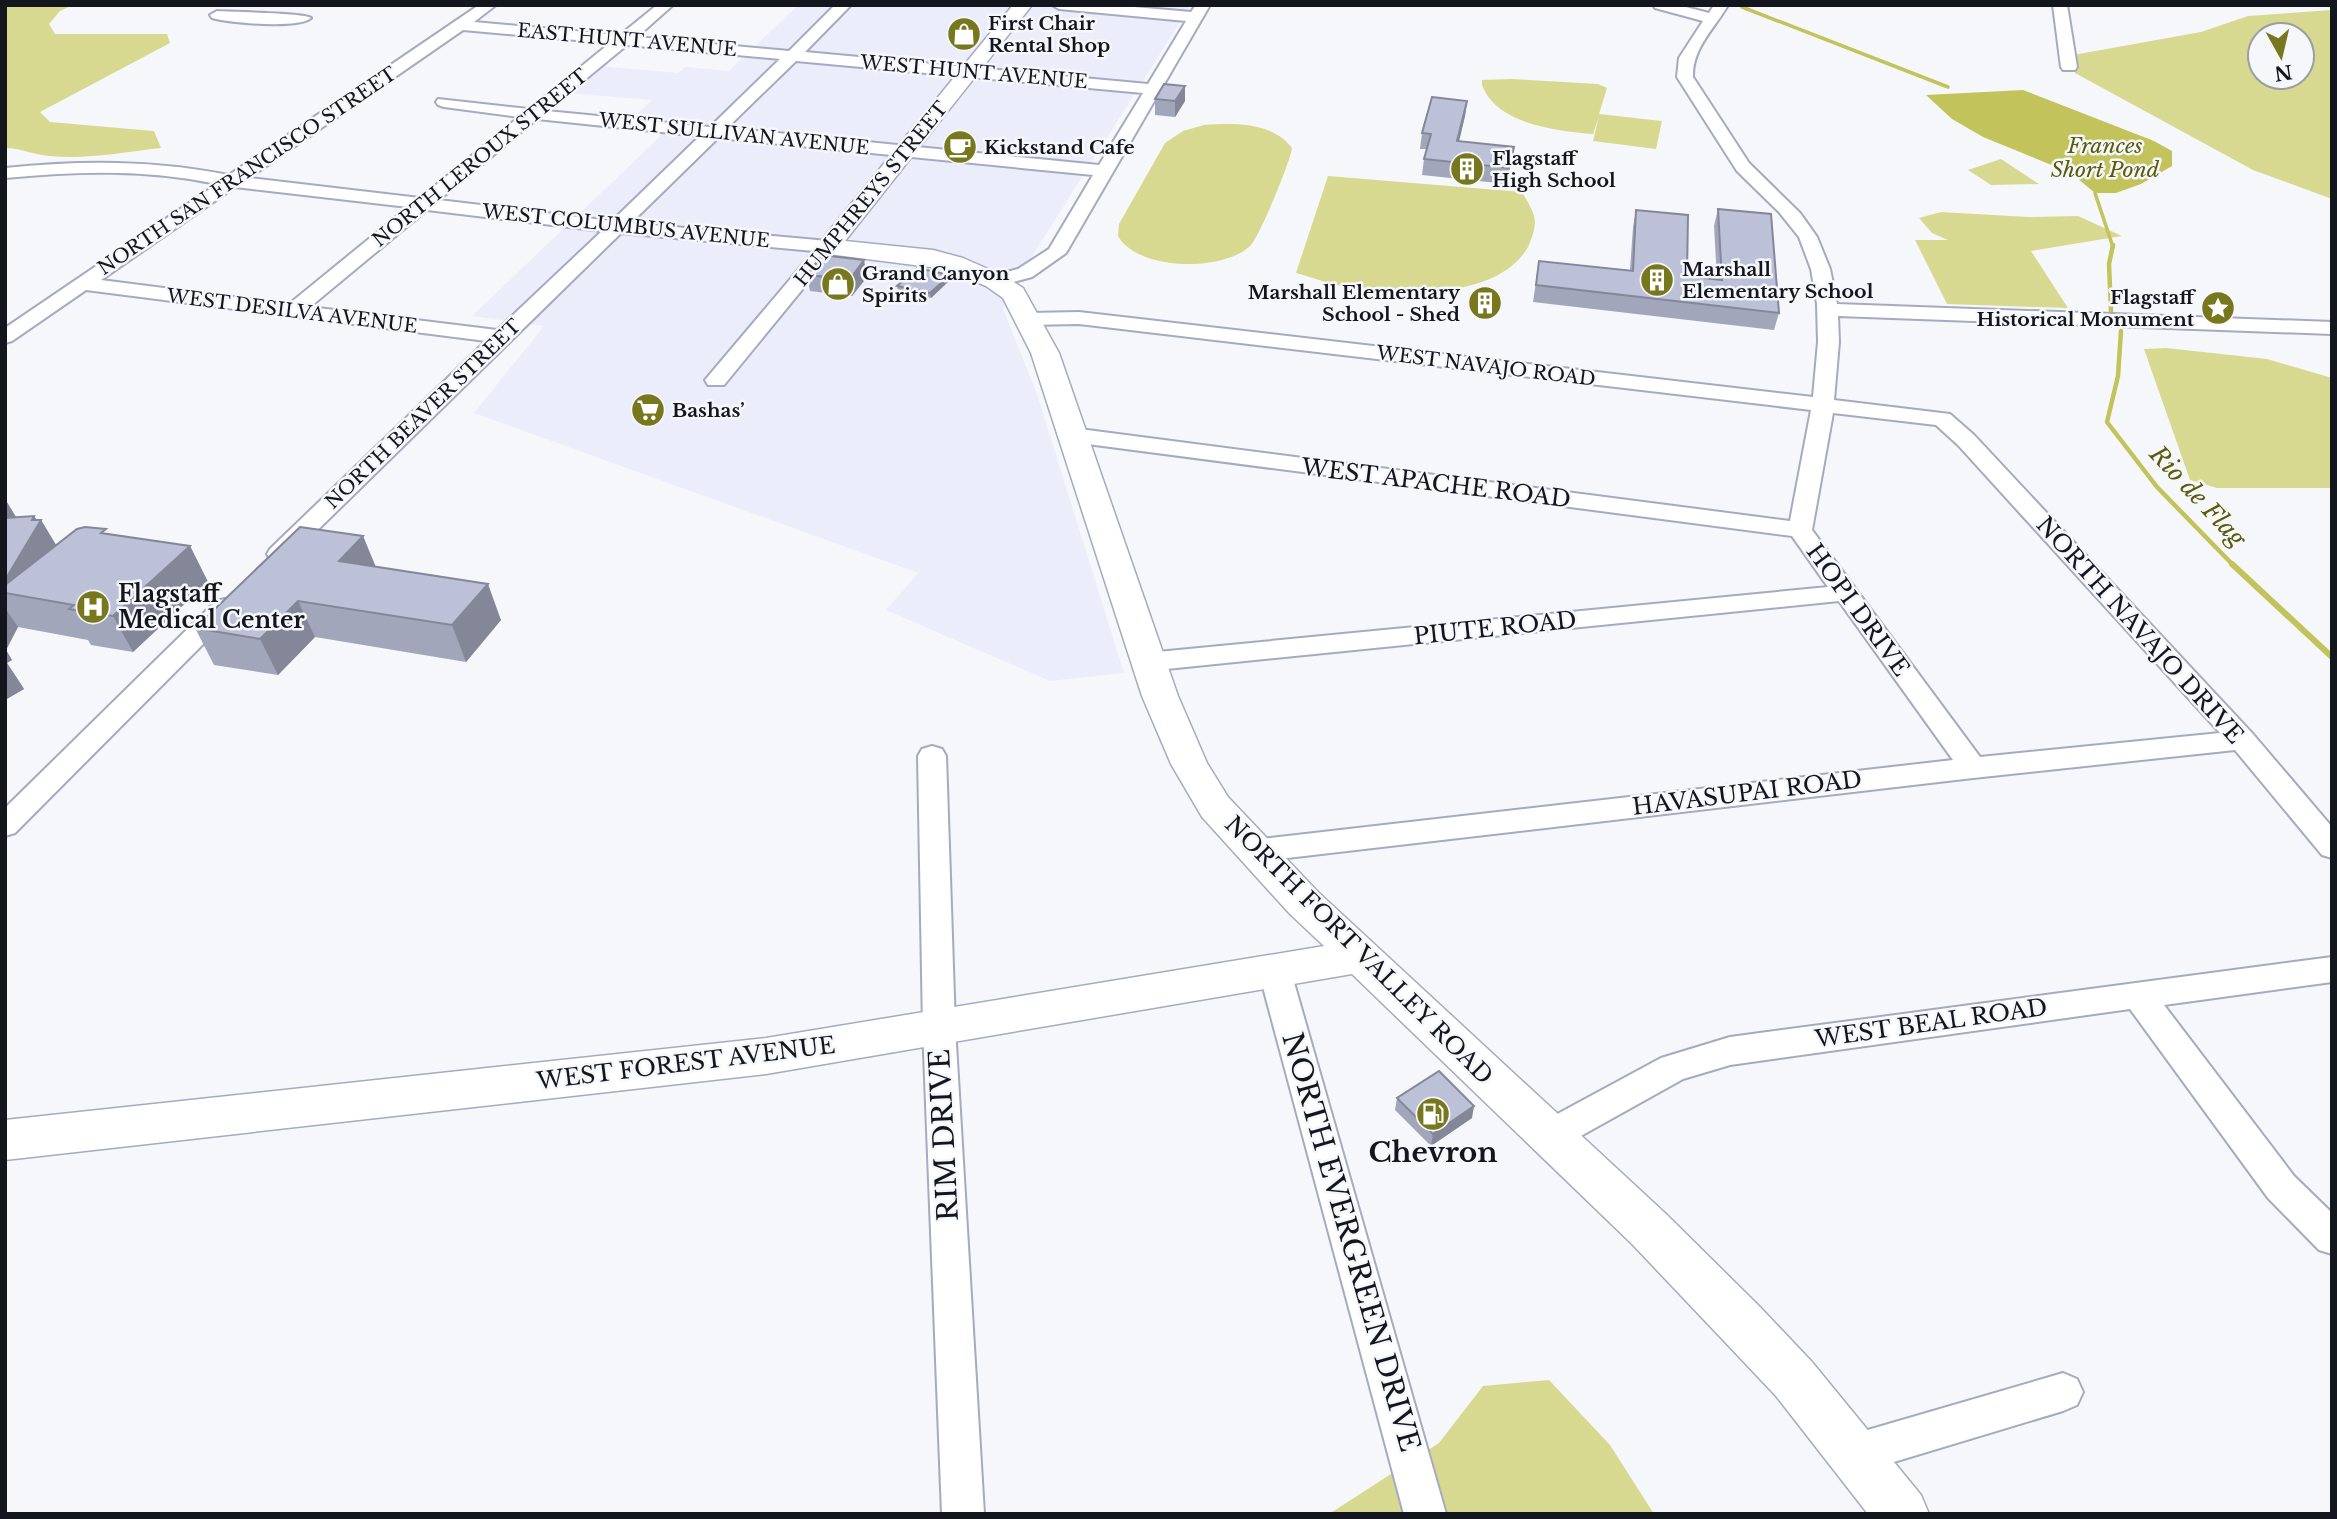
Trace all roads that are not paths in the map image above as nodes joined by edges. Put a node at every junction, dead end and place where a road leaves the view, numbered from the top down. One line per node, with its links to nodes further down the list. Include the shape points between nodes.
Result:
1 (235, 5): 11 (street, via 217,15)
2 (489, 5): 12 (street, NORTH SAN FRANCISCO STREET)
3 (666, 5): 13 (street, NORTH LEROUX STREET)
4 (844, 5): 14 (street, NORTH BEAVER STREET)
5 (1023, 5): 16 (main road, HUMPHREYS STREET)
6 (1059, 5): 9 (street)
7 (1660, 5): 10 (street)
8 (2060, 5): 15 (street)
9 (1199, 11): 17 (street)
10 (1717, 12): 30 (street, HOPI DRIVE, via 1691,47 1683,66 1685,77 1742,166 1779,201 1809,239 1825,282)
11 (304, 18)
12 (461, 25): 13 (street, EAST HUNT AVENUE); 24 (street, NORTH SAN FRANCISCO STREET)
13 (625, 39): 14 (street, EAST HUNT AVENUE); 19 (street, NORTH LEROUX STREET)
14 (794, 55): 16 (street, WEST HUNT AVENUE); 20 (street, NORTH BEAVER STREET)
15 (2069, 66)
16 (969, 72): 17 (street, WEST HUNT AVENUE); 21 (main road, HUMPHREYS STREET)
17 (1154, 89): 22 (street)
18 (444, 102): 19 (street, WEST SULLIVAN AVENUE)
19 (532, 114): 20 (street, WEST SULLIVAN AVENUE); 25 (street, NORTH LEROUX STREET)
20 (715, 132): 21 (street, WEST SULLIVAN AVENUE); 26 (street, NORTH BEAVER STREET)
21 (907, 151): 22 (street, WEST SULLIVAN AVENUE); 27 (main road, HUMPHREYS STREET)
22 (1104, 172): 28 (street, via 1056,253 1026,273)
23 (5, 173): 24 (street, WEST COLUMBUS AVENUE, via 105,164 185,171)
24 (230, 181): 25 (street, WEST COLUMBUS AVENUE); 29 (street, NORTH SAN FRANCISCO STREET)
25 (423, 203): 26 (street, WEST COLUMBUS AVENUE); 31 (street, NORTH LEROUX STREET)
26 (620, 227): 27 (street, WEST COLUMBUS AVENUE); 35 (street, NORTH BEAVER STREET)
27 (828, 247): 28 (main road, NORTH FORT VALLEY ROAD, via 933,258); 36 (street, HUMPHREYS STREET)
28 (995, 281): 32 (main road, NORTH FORT VALLEY ROAD, via 1014,293)
29 (83, 284): 31 (street, WEST DESILVA AVENUE); 34 (street, NORTH SAN FRANCISCO STREET)
30 (1829, 310): 33 (street); 37 (street, HOPI DRIVE)
31 (293, 311): 35 (street, WEST DESILVA AVENUE)
32 (1029, 319): 37 (street, WEST NAVAJO ROAD, via 1079,318); 39 (main road, NORTH FORT VALLEY ROAD)
33 (2332, 328)
34 (5, 337)
35 (501, 337): 41 (street, NORTH BEAVER STREET)
36 (716, 380)
37 (1823, 406): 38 (street, WEST NAVAJO ROAD); 40 (street, HOPI DRIVE)
38 (1942, 419): 45 (street, NORTH NAVAJO DRIVE)
39 (1072, 435): 40 (street, WEST APACHE ROAD); 44 (main road, NORTH FORT VALLEY ROAD)
40 (1800, 530): 43 (street, HOPI DRIVE)
41 (263, 569)
42 (244, 588): 48 (street)
43 (1844, 593): 44 (street, PIUTE ROAD); 47 (street, HOPI DRIVE)
44 (1147, 662): 50 (main road, NORTH FORT VALLEY ROAD, via 1189,764 1214,807)
45 (2242, 740): 47 (street, HAVASUPAI ROAD); 49 (street, NORTH NAVAJO DRIVE)
46 (932, 756): 55 (street, RIM DRIVE)
47 (1973, 768): 50 (street, HAVASUPAI ROAD)
48 (5, 826)
49 (2332, 847)
50 (1253, 851): 51 (main road, NORTH FORT VALLEY ROAD)
51 (1363, 956): 53 (main road, WEST FOREST AVENUE); 56 (main road, NORTH FORT VALLEY ROAD)
52 (2332, 969): 54 (street, WEST BEAL ROAD)
53 (1275, 972): 55 (main road, WEST FOREST AVENUE); 62 (street, NORTH EVERGREEN DRIVE)
54 (2138, 995): 56 (street, WEST BEAL ROAD, via 1730,1051 1673,1068); 58 (street, via 2281,1187)
55 (939, 1027): 57 (main road, WEST FOREST AVENUE, via 766,1056); 61 (street, RIM DRIVE)
56 (1549, 1136): 60 (main road, NORTH FORT VALLEY ROAD, via 1742,1324)
57 (5, 1140)
58 (2332, 1238)
59 (2063, 1392): 60 (street)
60 (1854, 1454): 63 (main road, NORTH FORT VALLEY ROAD)
61 (963, 1514)
62 (1425, 1514)
63 (1902, 1514)

